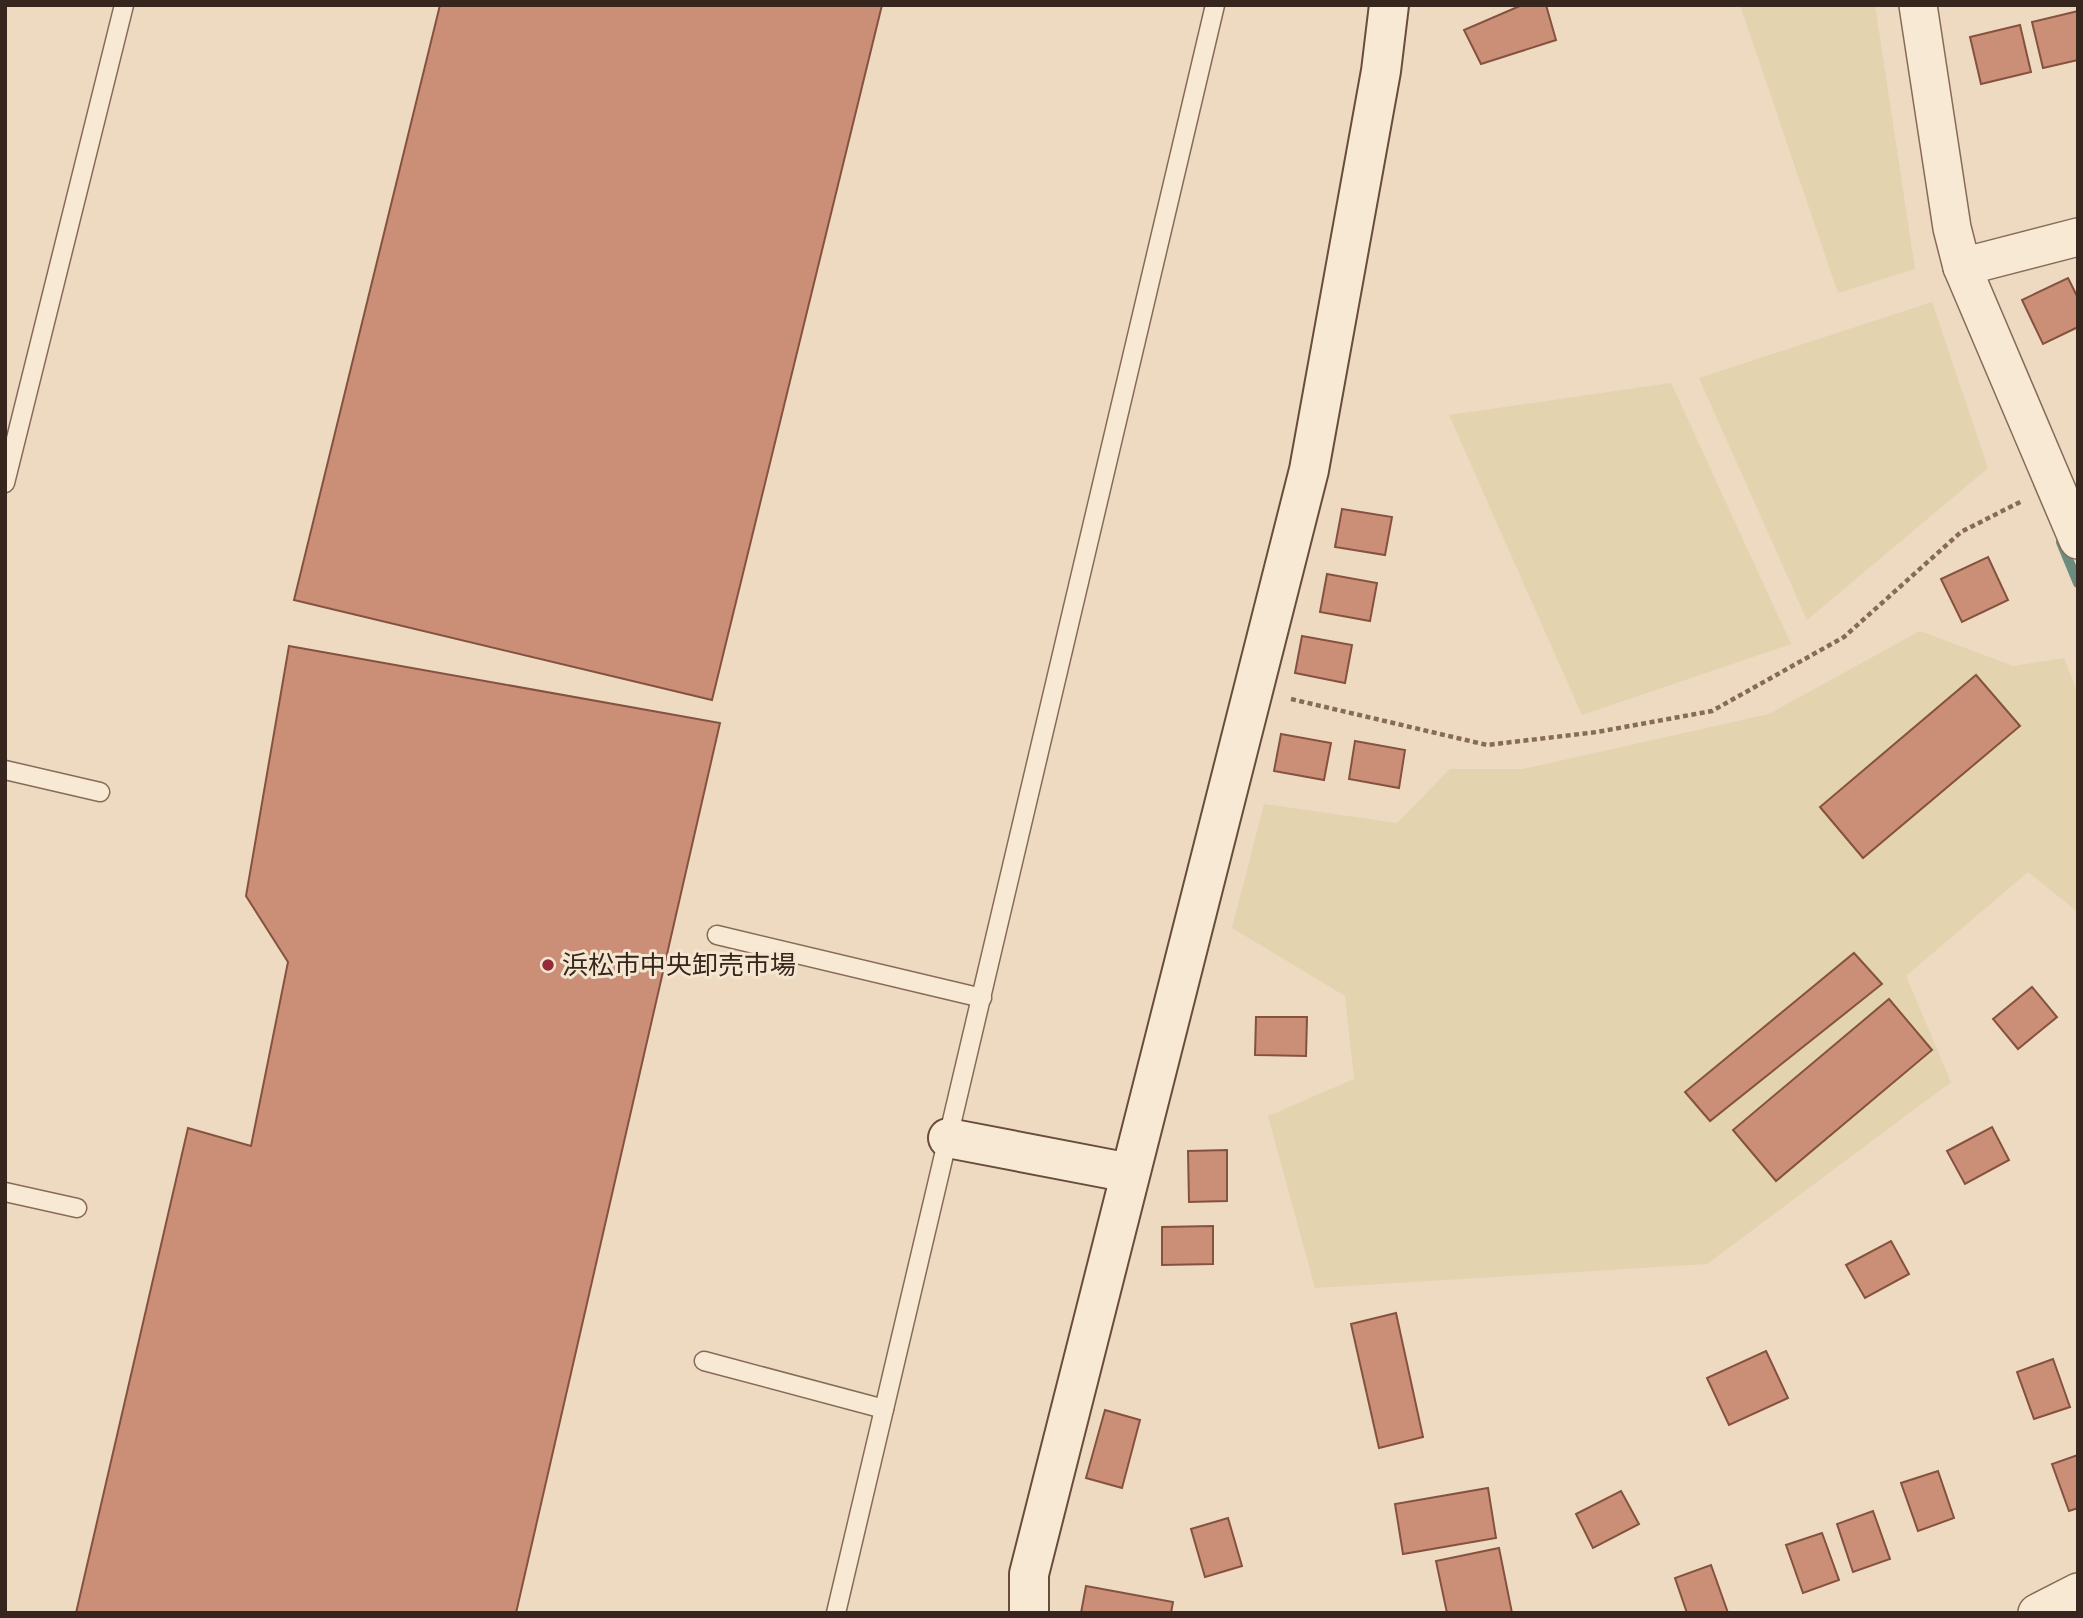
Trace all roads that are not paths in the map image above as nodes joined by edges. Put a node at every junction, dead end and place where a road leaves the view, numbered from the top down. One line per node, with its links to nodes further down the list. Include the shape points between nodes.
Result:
1 (124, 5): 7 (lane)
2 (1215, 5): 12 (lane)
3 (1389, 5): 14 (street, via 1310,470)
4 (1918, 5): 6 (street)
5 (2078, 237): 6 (street)
6 (1962, 267): 8 (street)
7 (5, 483)
8 (2078, 540)
9 (5, 770): 10 (lane)
10 (100, 792)
11 (717, 935): 12 (lane)
12 (982, 998): 13 (lane)
13 (948, 1138): 14 (street); 18 (lane)
14 (1130, 1173): 21 (street, via 1029,1574)
15 (5, 1192): 16 (lane)
16 (77, 1208)
17 (704, 1361): 18 (lane)
18 (884, 1409): 20 (lane)
19 (2078, 1592): 22 (street)
20 (835, 1613)
21 (1029, 1613)
22 (2037, 1613)

